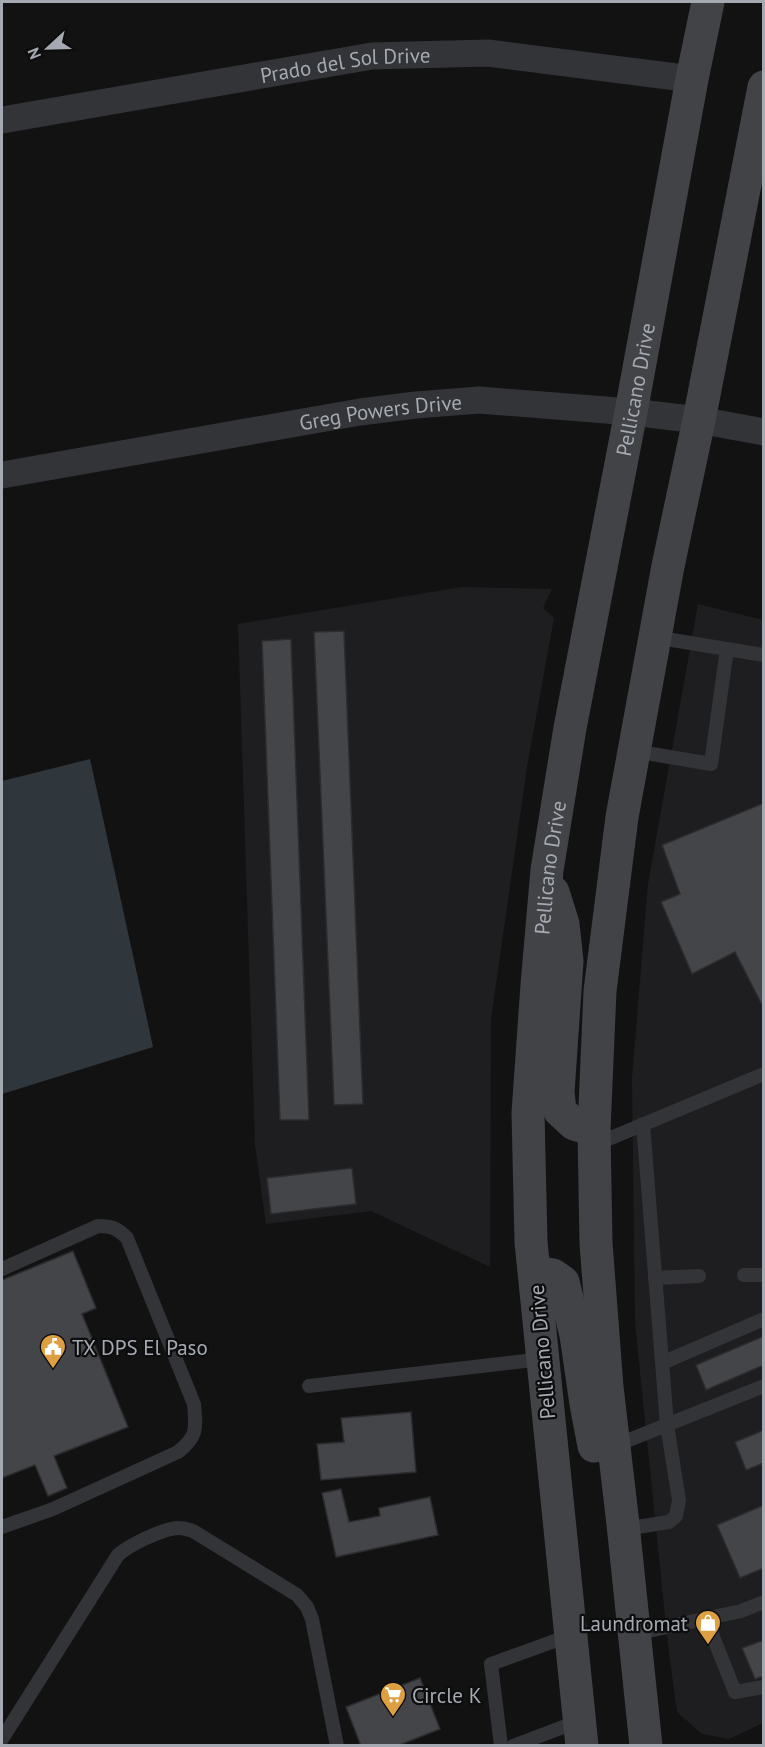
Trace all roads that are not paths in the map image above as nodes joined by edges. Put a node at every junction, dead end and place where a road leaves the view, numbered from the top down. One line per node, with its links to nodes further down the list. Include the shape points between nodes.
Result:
1 (708, 2): 2 (main road, Pellicano Drive)
2 (692, 79): 4 (street, Prado del Sol Drive, via 488,53 372,56); 5 (main road, Pellicano Drive)
3 (763, 92): 6 (main road)
4 (2, 120)
5 (631, 412): 6 (street, Greg Powers Drive); 8 (street, Greg Powers Drive, via 479,400 416,405); 13 (main road, Pellicano Drive)
6 (699, 420): 7 (street, Greg Powers Drive); 9 (main road)
7 (764, 432)
8 (2, 475)
9 (654, 638): 10 (lane); 12 (main road)
10 (727, 649): 11 (lane); 12 (lane, via 711,764)
11 (764, 655)
12 (634, 751): 16 (main road, via 600,991)
13 (547, 870): 16 (main road, via 563,924 567,961 560,1112); 18 (main road, Pellicano Drive, via 528,1113)
14 (764, 1074): 15 (lane)
15 (643, 1125): 16 (lane); 22 (lane)
16 (594, 1138): 29 (main road, via 596,1243)
17 (2, 1269): 31 (lane, via 98,1227 118,1228 127,1238 194,1404 196,1426 190,1442 178,1452 52,1509)
18 (535, 1272): 24 (main road, Pellicano Drive); 30 (main road, via 553,1275 563,1282 597,1461)
19 (744, 1275): 20 (lane)
20 (764, 1275)
21 (699, 1276): 22 (lane)
22 (655, 1278): 25 (lane)
23 (764, 1319): 25 (lane)
24 (542, 1359): 26 (lane); 35 (main road, Pellicano Drive)
25 (662, 1363): 28 (lane)
26 (309, 1386)
27 (764, 1386): 28 (lane)
28 (667, 1425): 29 (lane); 30 (lane, via 679,1500 676,1516 669,1522)
29 (614, 1446): 30 (main road)
30 (624, 1526): 34 (main road)
31 (2, 1527)
32 (764, 1602): 33 (lane)
33 (706, 1619): 34 (lane); 36 (lane, via 735,1692)
34 (635, 1634): 42 (main road)
35 (570, 1635): 37 (main road, Pellicano Drive); 40 (lane, via 491,1664)
36 (764, 1687)
37 (581, 1733): 41 (lane)
38 (2, 1739): 39 (lane, via 118,1555 127,1547 180,1528 297,1595 307,1607)
39 (335, 1745)
40 (501, 1746)
41 (513, 1746)
42 (646, 1746)

